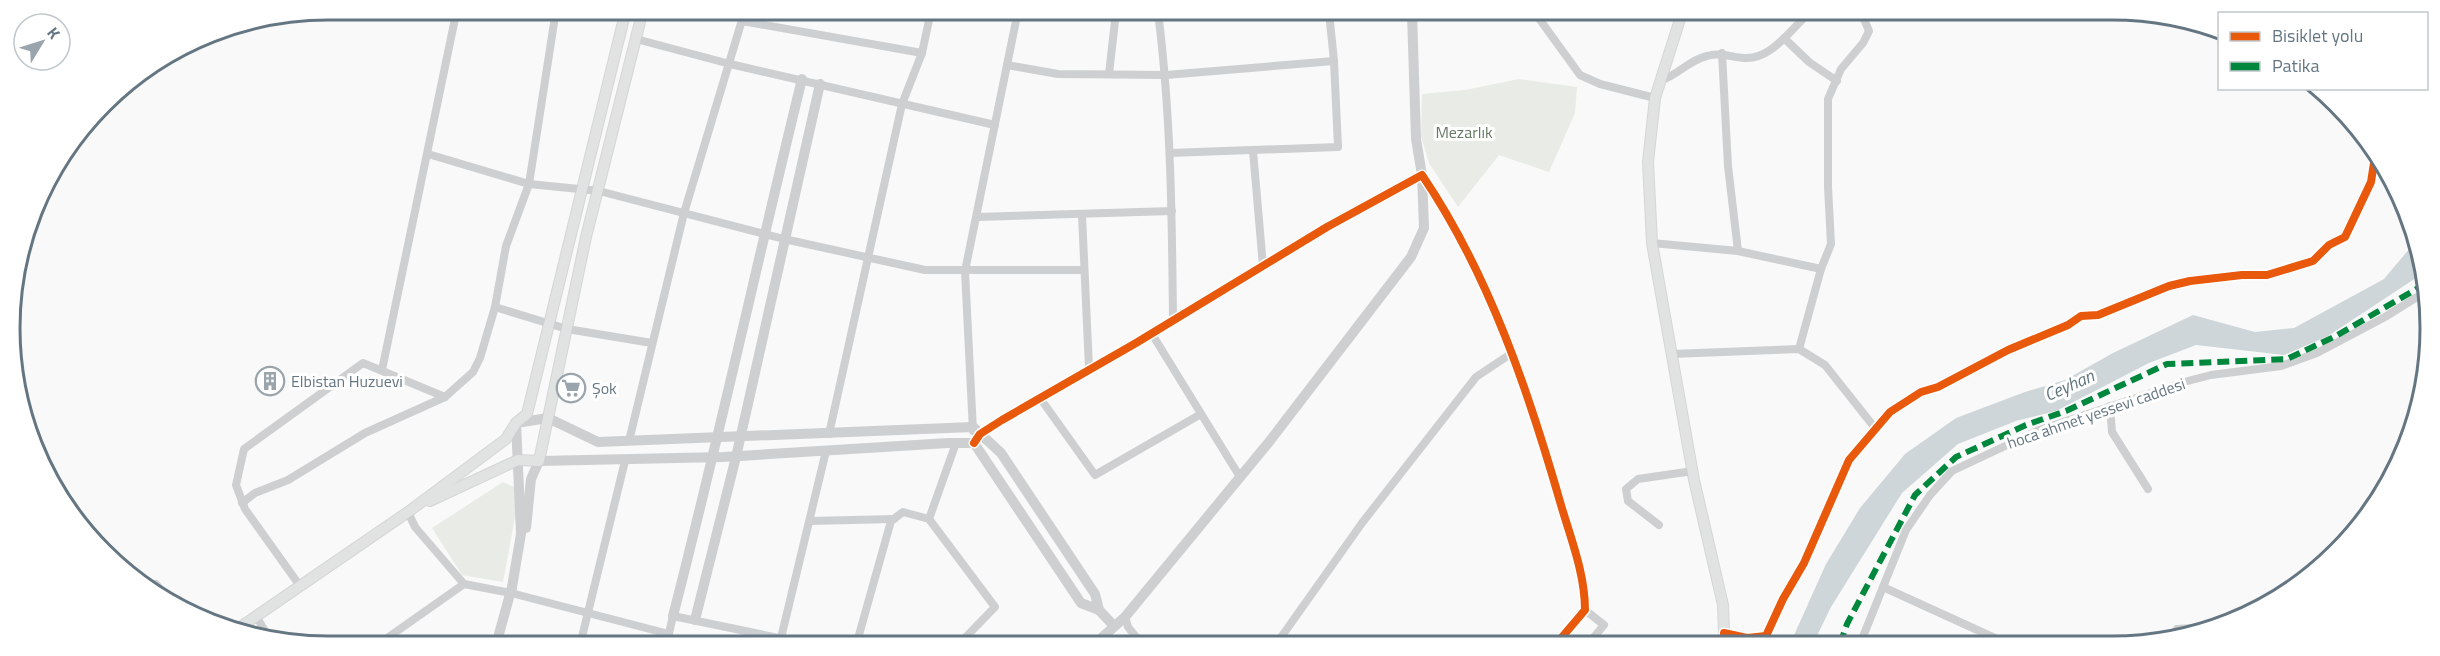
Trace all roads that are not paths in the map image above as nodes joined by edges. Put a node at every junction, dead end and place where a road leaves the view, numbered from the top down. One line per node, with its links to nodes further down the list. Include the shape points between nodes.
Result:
1 (456, 20): 34 (street)
2 (554, 20): 37 (street)
3 (623, 20): 38 (main road)
4 (641, 20): 17 (main road)
5 (929, 20): 18 (street)
6 (1016, 20): 22 (street)
7 (1115, 20): 23 (street)
8 (1159, 20): 24 (street)
9 (1330, 20): 20 (street)
10 (1412, 20): 36 (street, via 1416,139)
11 (1540, 20): 29 (street, via 1580,75)
12 (1680, 20): 26 (main road)
13 (1802, 20): 16 (street)
14 (1865, 20): 27 (street, via 1869,31 1840,69)
15 (742, 21): 18 (street); 21 (street)
16 (1784, 38): 19 (street, via 1767,53 1746,58); 27 (street)
17 (636, 39): 21 (street); 39 (main road)
18 (922, 53): 30 (street)
19 (1722, 53): 26 (street, via 1688,64); 47 (street, via 1728,166)
20 (1334, 61): 24 (street); 32 (street, via 1338,147)
21 (729, 64): 25 (street); 41 (street)
22 (1007, 66): 23 (street, via 1058,74); 31 (street)
23 (1109, 74): 24 (street)
24 (1166, 75): 33 (street)
25 (802, 80): 28 (street); 44 (street)
26 (1662, 80): 29 (main road)
27 (1837, 81): 50 (street, via 1828,99 1831,244)
28 (820, 84): 30 (street); 45 (street)
29 (1655, 98): 46 (main road, via 1648,162)
30 (902, 104): 31 (street); 48 (street)
31 (995, 125): 43 (street)
32 (1253, 151): 33 (street); 49 (street)
33 (1170, 153): 40 (street)
34 (428, 154): 37 (street); 64 (street)
35 (2374, 165): 71 (street, via 2371,182 2345,237 2329,245 2313,261 2267,275 2190,281 2098,315 2081,315 2068,325 1907,399)
36 (1422, 174): 49 (street); 61 (street, via 1465,246); 85 (street, via 1424,228 1411,257)
37 (529, 184): 38 (street); 54 (street, via 506,246)
38 (582, 189): 39 (street); 56 (main road)
39 (599, 191): 41 (street); 57 (main road)
40 (1172, 211): 42 (street); 55 (street)
41 (684, 213): 44 (street); 59 (street)
42 (1082, 215): 43 (street); 51 (street)
43 (977, 217): 52 (street)
44 (764, 234): 45 (street); 75 (street)
45 (784, 239): 48 (street); 74 (street)
46 (1652, 243): 47 (street); 62 (main road)
47 (1738, 251): 50 (street)
48 (868, 258): 52 (street, via 925,270); 72 (street)
49 (1263, 266): 55 (street)
50 (1821, 268): 60 (street)
51 (1084, 270): 52 (street); 63 (street)
52 (965, 271): 73 (street)
53 (2419, 296): 67 (street, hoca ahmet yessevi caddesi, via 2317,353 2281,366 2211,375)
54 (495, 307): 56 (street); 65 (street, via 473,372)
55 (1173, 320): 58 (street)
56 (549, 324): 57 (street); 70 (main road, via 527,414)
57 (567, 329): 59 (street); 69 (main road)
58 (1152, 334): 63 (street); 68 (street)
59 (652, 344): 76 (street)
60 (1799, 349): 62 (street); 71 (street, via 1825,365)
61 (1512, 353): 98 (street, via 1585,588); 119 (street, via 1476,377 1362,523)
62 (1672, 354): 84 (main road)
63 (1089, 369): 66 (street)
64 (382, 370): 65 (street); 87 (street, via 363,363 244,449 236,485)
65 (446, 397): 87 (street, via 365,433)
66 (1040, 398): 68 (street, via 1095,475); 73 (street)
67 (2110, 406): 86 (street, via 2112,432); 95 (street, hoca ahmet yessevi caddesi, via 2039,430 1952,471 1906,530)
68 (1201, 414): 85 (street)
69 (548, 418): 70 (street); 76 (street, via 598,442); 82 (main road)
70 (516, 423): 81 (street); 88 (main road, via 506,439)
71 (1875, 428): 123 (street, via 1849,460)
72 (829, 434): 73 (street); 74 (street)
73 (976, 435): 77 (street); 97 (street, via 1001,453 1095,594); 97 (street, via 1081,603)
74 (740, 437): 75 (street); 79 (street)
75 (717, 438): 76 (street); 80 (street)
76 (629, 441)
77 (956, 443): 78 (street); 90 (street)
78 (826, 451): 79 (street); 91 (street)
79 (736, 457): 80 (street); 103 (street)
80 (713, 458): 83 (street); 101 (street)
81 (518, 460): 82 (main road); 88 (main road); 96 (street, via 521,534)
82 (540, 461): 83 (street); 96 (street, via 531,479 525,532)
83 (625, 461): 99 (street)
84 (1693, 471): 92 (street, via 1638,479 1626,489 1628,501); 122 (main road, via 1723,605)
85 (1240, 477): 102 (street)
86 (2148, 489)
87 (242, 503): 94 (street)
88 (408, 512): 93 (street, via 415,527); 94 (main road)
89 (894, 519): 90 (street, via 903,512); 91 (street); 116 (street)
90 (929, 519): 117 (street, via 995,607)
91 (810, 521): 115 (street)
92 (1659, 525)
93 (464, 584): 96 (street); 109 (street)
94 (300, 586): 100 (main road)
95 (1883, 587): 124 (street, hoca ahmet yessevi caddesi); 125 (street)
96 (511, 593): 99 (street); 110 (street)
97 (1099, 610): 108 (street)
98 (1585, 610): 120 (street); 121 (street, via 1604,625)
99 (589, 612): 111 (street); 112 (street)
100 (256, 616): 104 (main road); 107 (street)
101 (673, 616): 103 (street); 113 (street)
102 (1125, 617): 108 (street); 118 (street)
103 (694, 620): 114 (street)
104 (244, 625)
105 (2177, 629): 106 (street)
106 (2181, 629)
107 (264, 630)
108 (1110, 634)
109 (392, 636)
110 (498, 636)
111 (582, 636)
112 (662, 636)
113 (668, 636)
114 (750, 636)
115 (781, 636)
116 (859, 636)
117 (967, 636)
118 (1135, 636)
119 (1282, 636)
120 (1563, 636)
121 (1595, 636)
122 (1725, 636)
123 (1768, 636)
124 (1863, 636)
125 (1990, 636)

